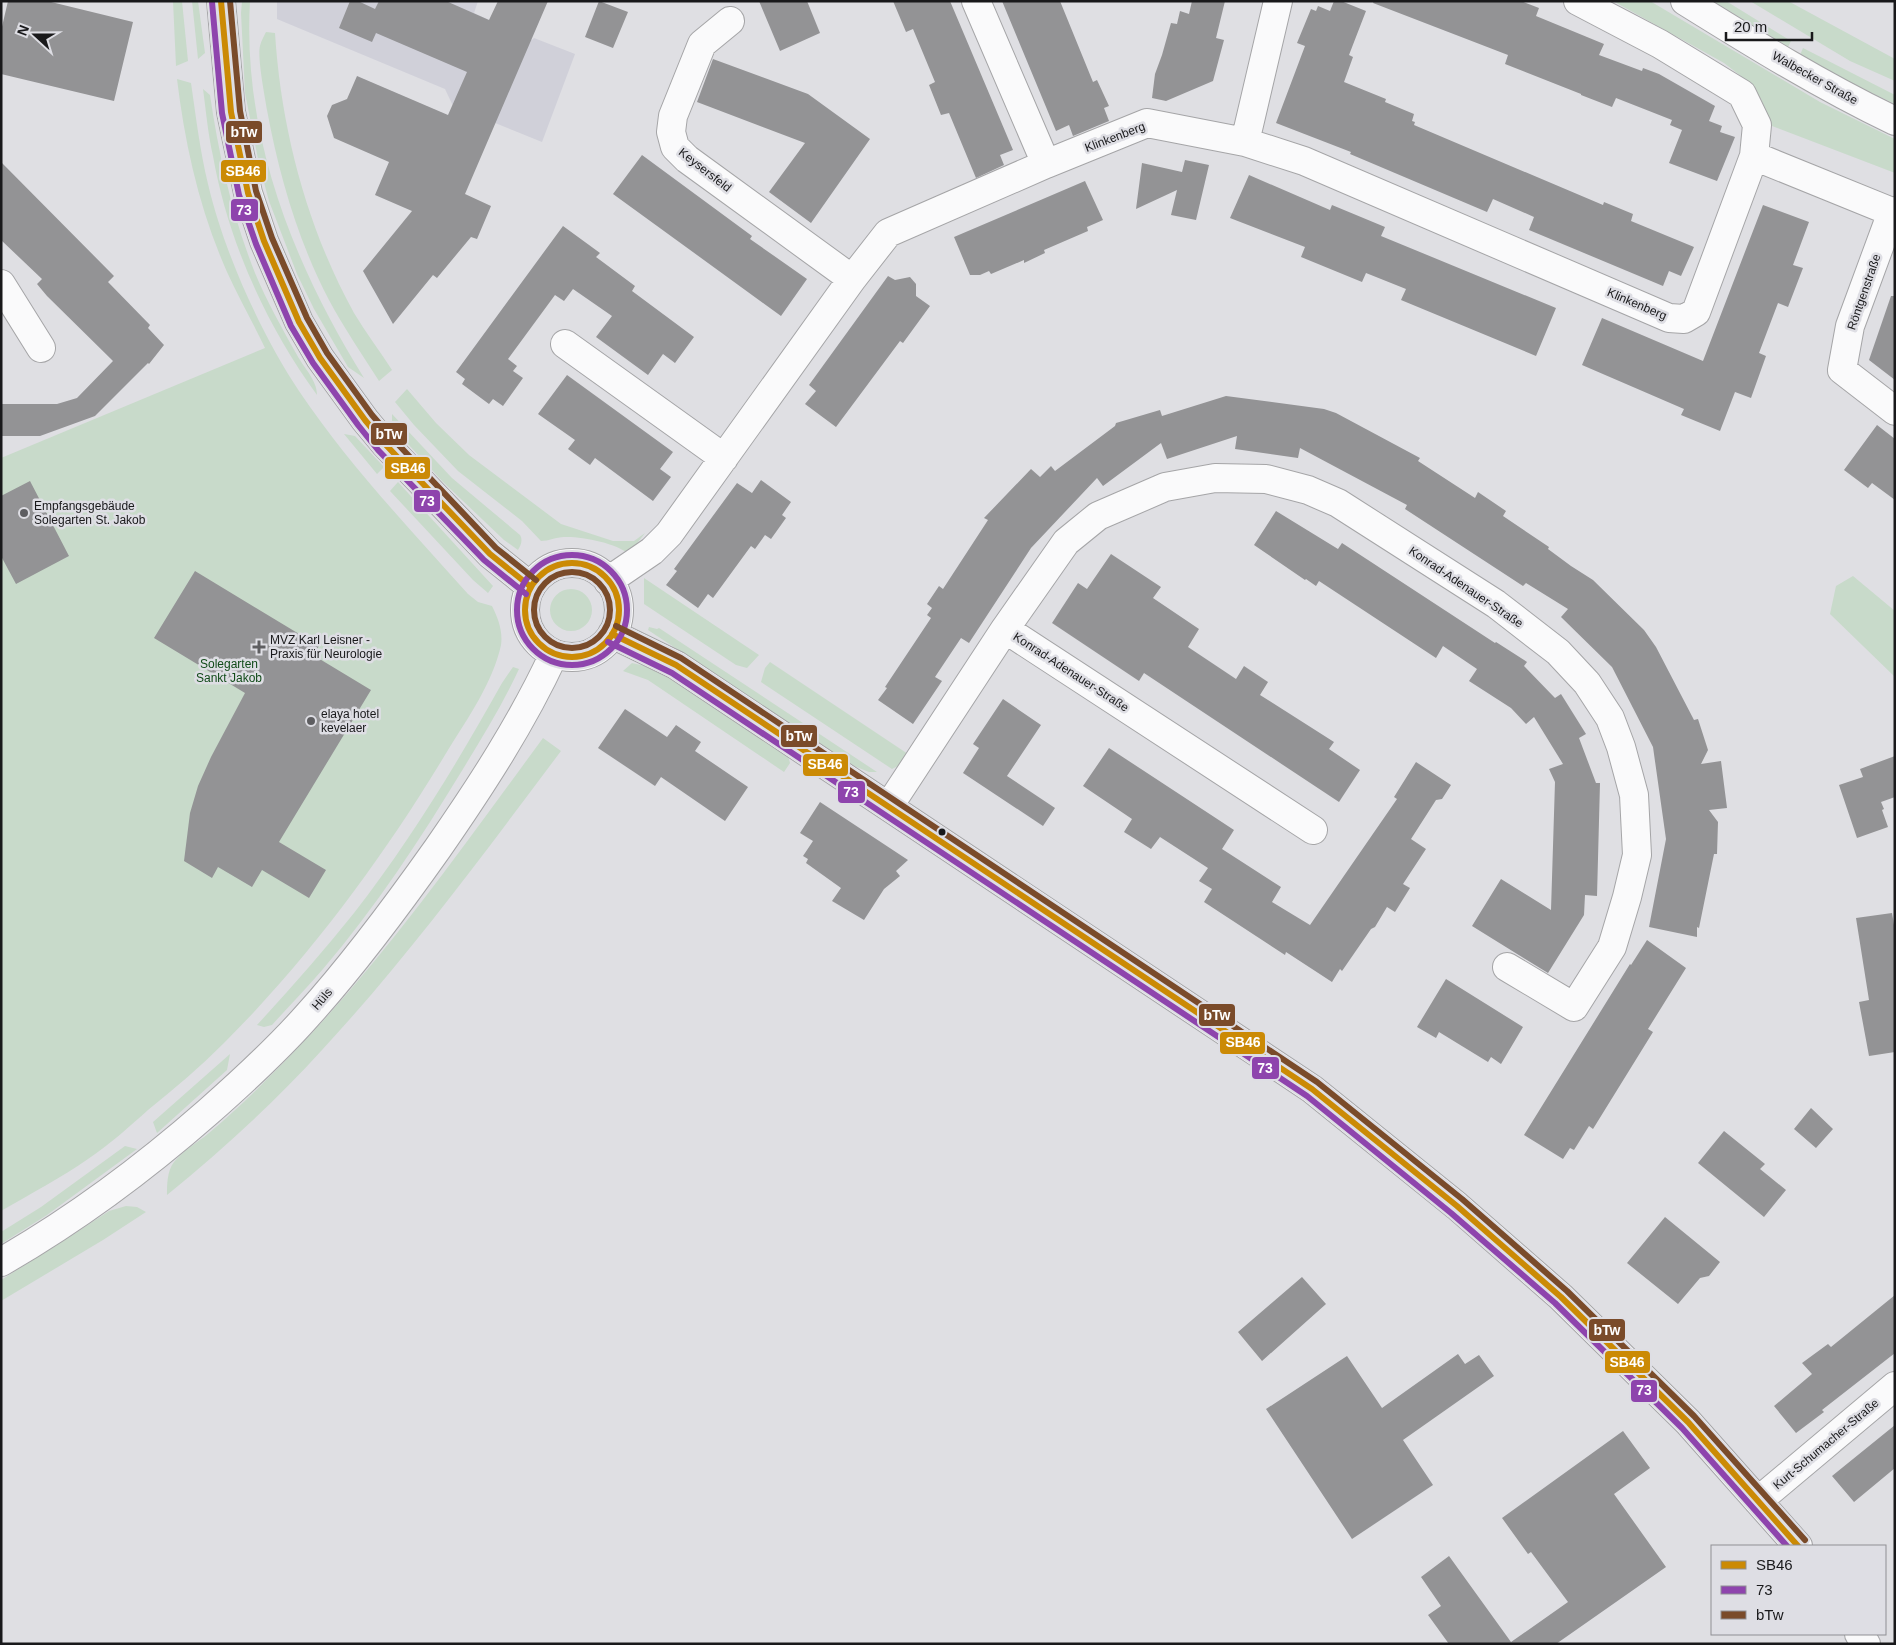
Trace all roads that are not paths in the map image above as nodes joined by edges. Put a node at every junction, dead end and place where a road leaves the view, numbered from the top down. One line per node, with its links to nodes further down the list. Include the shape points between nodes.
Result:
1 (222, 1): 19 (street, via 231,112 248,193 299,322 320,358 385,444 490,554)
2 (976, 1): 10 (street)
3 (1278, 1): 8 (street)
4 (1578, 1): 9 (street, Klinkenberg, via 1660,44 1742,94 1757,126)
5 (1685, 1): 7 (street, Walbecker Straße, via 1764,50)
6 (730, 21): 12 (street, Keysersfeld, via 702,44 673,116 671,132 675,147)
7 (1895, 121)
8 (1245, 142): 9 (street, Klinkenberg, via 1304,161 1669,318 1684,319 1696,312); 10 (street, Klinkenberg, via 1147,123)
9 (1754, 156): 11 (street)
10 (1046, 164): 12 (street, Klinkenberg, via 888,233)
11 (1894, 211): 16 (street, Röntgenstraße, via 1850,326 1842,370)
12 (852, 279): 17 (street)
13 (1, 284): 15 (street)
14 (565, 344): 17 (street)
15 (41, 348)
16 (1895, 410)
17 (724, 458): 18 (street, via 669,534 652,551)
18 (608, 581): 19 (street, via 585,565 569,563 540,575); 21 (street, via 616,595 618,608)
19 (531, 587): 22 (street, via 525,602 525,618 541,646)
20 (1005, 630): 23 (street, Konrad-Adenauer-Straße); 24 (street, Konrad-Adenauer-Straße); 25 (street, Konrad-Adenauer-Straße, via 1066,542 1098,516 1165,487 1215,478 1266,480 1308,490 1338,503 1496,604 1558,652 1586,683 1610,718 1634,795 1637,855 1612,947 1574,1006)
21 (612, 634): 22 (street, via 593,652 567,657); 23 (street, via 676,664)
22 (554, 654): 26 (street, Hüls, via 522,719 452,827 401,901 306,1017 258,1067 170,1144 100,1200)
23 (889, 806): 28 (street, via 1312,1089 1457,1206 1561,1297 1688,1422)
24 (1313, 830)
25 (1508, 967)
26 (1, 1262)
27 (1895, 1386): 28 (street, Kurt-Schumacher-Straße)
28 (1758, 1501): 29 (street)
29 (1797, 1545)

